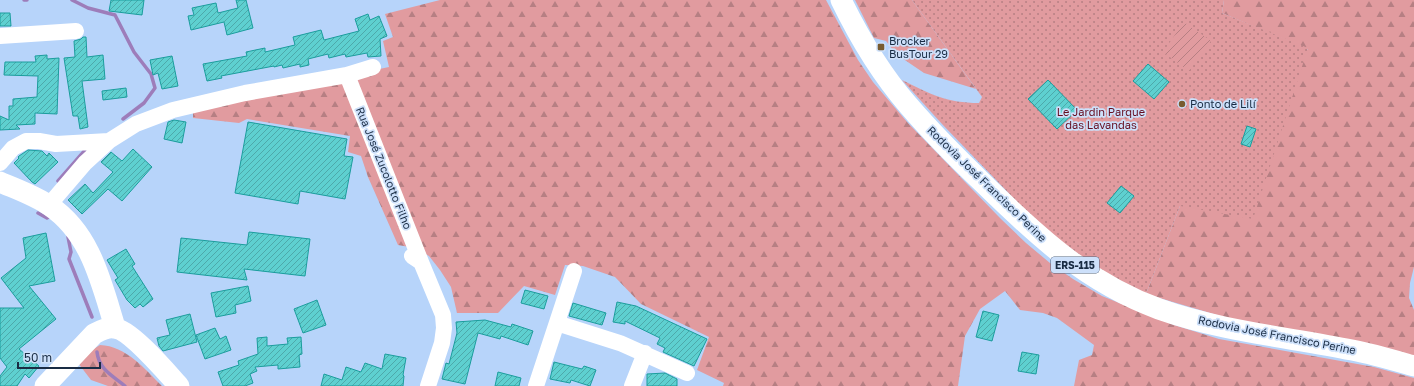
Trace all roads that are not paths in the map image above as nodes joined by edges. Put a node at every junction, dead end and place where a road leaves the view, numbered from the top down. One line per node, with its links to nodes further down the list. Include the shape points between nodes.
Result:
1 (841, 0): 14 (main road, Rodovia José Francisco Perine / ERS-115, via 869,51 908,105 1034,232 1096,279 1112,289 1159,309 1199,321 1351,350)
2 (76, 31): 3 (street)
3 (0, 36)
4 (373, 67): 5 (street)
5 (347, 75): 6 (street, via 245,93 173,110 136,124); 18 (street, Rua José Zucolotto Filho, via 415,258 443,315 442,343)
6 (109, 141): 7 (street, via 56,144 26,141 13,148); 9 (street, via 85,163)
7 (0, 163)
8 (0, 182): 9 (main road)
9 (49, 205): 12 (main road, via 68,220 92,256)
10 (574, 271): 11 (street)
11 (557, 323): 13 (street); 19 (street)
12 (115, 327): 16 (main road, via 94,334); 17 (main road, via 129,335)
13 (645, 353): 15 (street); 20 (street)
14 (1414, 366)
15 (687, 373)
16 (45, 386)
17 (179, 386)
18 (428, 386)
19 (536, 386)
20 (632, 386)

